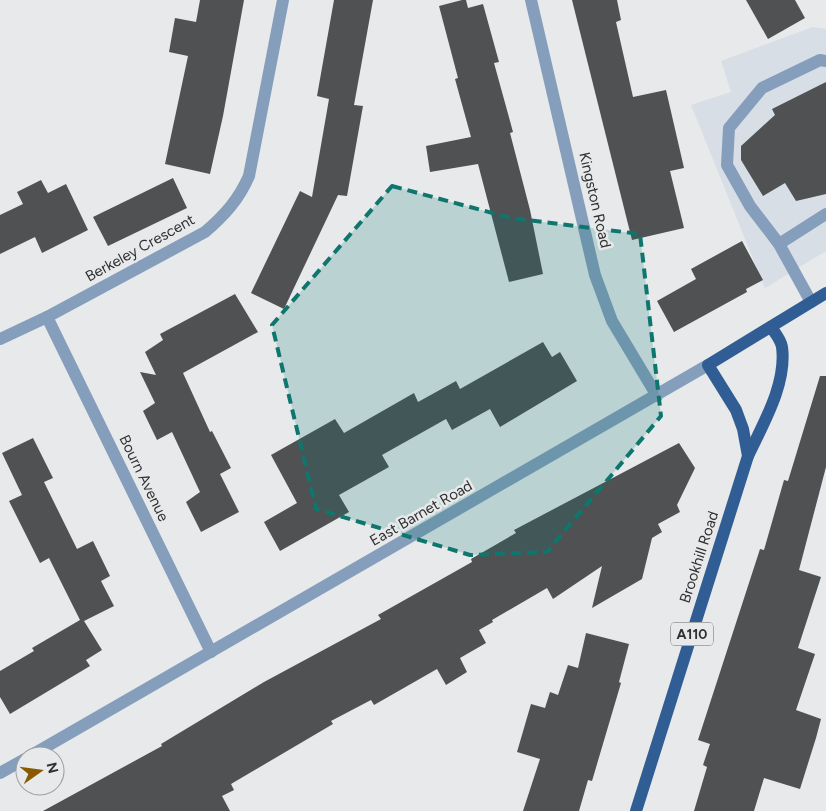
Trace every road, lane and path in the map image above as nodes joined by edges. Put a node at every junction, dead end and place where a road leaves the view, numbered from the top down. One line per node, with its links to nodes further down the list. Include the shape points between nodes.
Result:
1 (283, 0): 8 (street, Berkeley Crescent, via 250,176 241,196 205,232)
2 (531, 0): 12 (street, Kingston Road, via 595,274 612,321)
3 (826, 61): 5 (street, via 820,60 762,88 729,128 727,165 750,206)
4 (826, 214): 5 (street)
5 (779, 244): 7 (street)
6 (826, 293): 7 (main road, East Barnet Road)
7 (811, 302): 9 (main road, East Barnet Road)
8 (47, 317): 10 (street, Berkeley Crescent); 14 (street, Bourn Avenue)
9 (771, 326): 11 (main road, East Barnet Road); 13 (main road, Brookhill Road / A110, via 782,346 780,376 769,413)
10 (0, 339)
11 (708, 365): 12 (street, East Barnet Road); 13 (main road, Brookhill Road / A110, via 736,410)
12 (657, 396): 14 (street, East Barnet Road)
13 (748, 456): 18 (main road, Brookhill Road / A110)
14 (211, 652): 15 (street, East Barnet Road)
15 (47, 746)
16 (15, 765): 17 (street)
17 (0, 773)
18 (636, 811)

